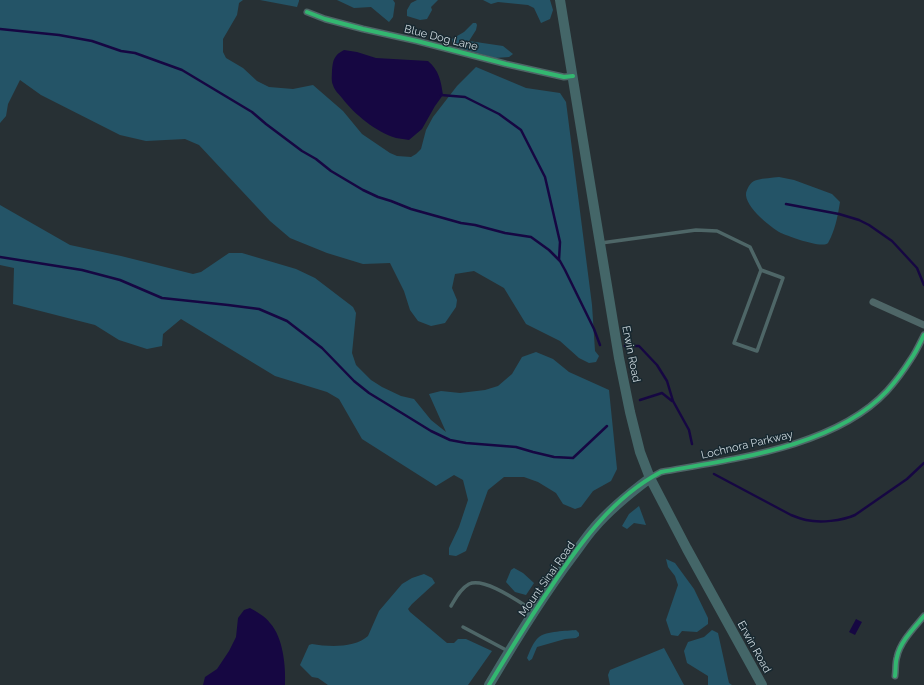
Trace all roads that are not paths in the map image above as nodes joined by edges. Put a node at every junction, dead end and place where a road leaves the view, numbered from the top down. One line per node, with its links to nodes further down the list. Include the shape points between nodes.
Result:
1 (560, 0): 3 (main road, Erwin Road)
2 (307, 12): 3 (street, Blue Dog Lane, via 363,29 506,64 564,77)
3 (573, 76): 4 (main road, Erwin Road)
4 (600, 243): 5 (lane, via 696,230 718,231 750,247); 9 (main road, Erwin Road, via 626,393 640,452)
5 (761, 270): 5 (lane, via 734,343 757,352 783,278)
6 (873, 302): 7 (street)
7 (924, 325)
8 (924, 335): 9 (street, Lochnora Parkway, via 912,359 887,391 848,422 808,439 759,454 661,472)
9 (650, 478): 11 (main road, Mount Sinai Road, via 626,496 593,529); 17 (main road, Erwin Road)
10 (451, 606): 11 (lane, via 459,593 469,584 480,582)
11 (534, 611): 14 (main road, Mount Sinai Road)
12 (924, 616): 15 (street, via 899,650)
13 (463, 628): 14 (lane)
14 (509, 652): 16 (main road, Mount Sinai Road)
15 (895, 676)
16 (489, 685)
17 (762, 685)

